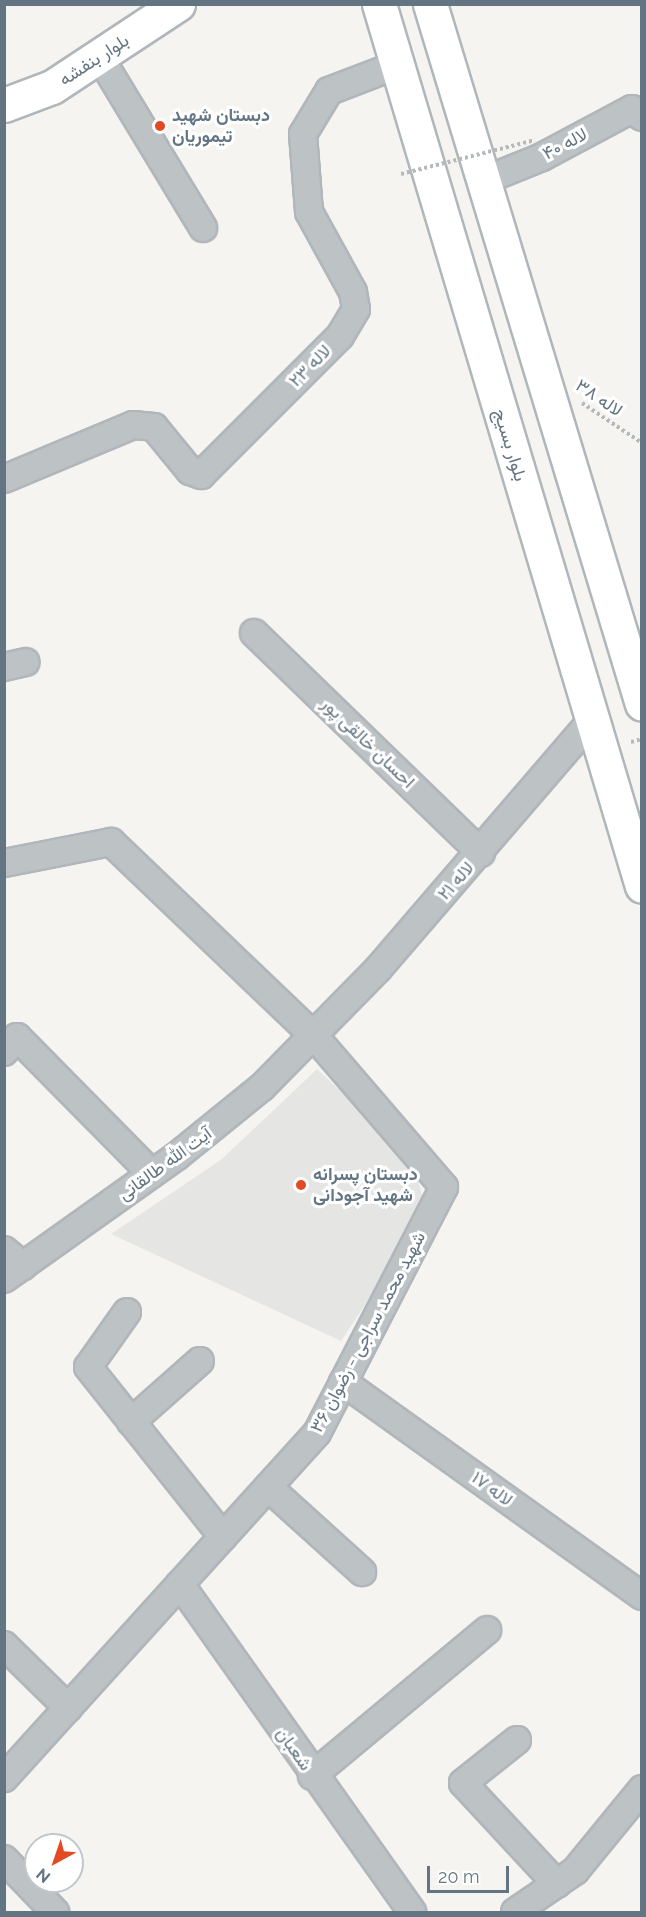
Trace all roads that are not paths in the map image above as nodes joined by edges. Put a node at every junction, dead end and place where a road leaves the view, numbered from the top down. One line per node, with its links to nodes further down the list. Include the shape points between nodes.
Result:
1 (178, 4): 4 (main road, بلوار بنفشه)
2 (379, 4): 5 (main road, بلوار بسیج)
3 (430, 4): 8 (main road)
4 (99, 56): 6 (main road, بلوار بنفشه, via 52,87); 9 (street)
5 (398, 65): 10 (street, لاله ۲۳, via 329,91 303,134 309,212 353,292 356,309 340,336 201,475 190,471 154,427 133,424); 14 (main road, بلوار بسیج)
6 (4, 105)
7 (642, 117): 8 (street, لاله ۴۰, via 632,109 542,157)
8 (483, 181): 12 (main road)
9 (203, 228)
10 (4, 479)
11 (254, 633): 15 (street, احسان خالقی پور)
12 (635, 658): 13 (main road)
13 (642, 704)
14 (592, 720): 15 (street, لاله ۲۱); 17 (main road, بلوار بسیج)
15 (481, 853): 18 (street, لاله ۲۱)
16 (4, 863): 18 (street, via 111,842)
17 (642, 886)
18 (315, 1037): 20 (street, آیت الله طالقانی, via 218,1125); 24 (street, شهید محمد سراجی - رضوان ۳۶, via 444,1186)
19 (4, 1053): 20 (street, via 17,1037)
20 (152, 1174): 21 (street, آیت الله طالقانی)
21 (11, 1265)
22 (127, 1312): 25 (street, via 88,1367)
23 (200, 1361): 25 (street)
24 (343, 1382): 26 (street, شهید محمد سراجی - رضوان ۳۶, via 317,1433); 30 (street, لاله ۱۷)
25 (131, 1422): 27 (street)
26 (268, 1487): 27 (street, شهید محمد سراجی - رضوان ۳۶); 28 (street)
27 (223, 1537): 29 (street, شهید محمد سراجی - رضوان ۳۶)
28 (362, 1572)
29 (180, 1584): 33 (street, شهید محمد سراجی - رضوان ۳۶); 35 (street, شعبان)
30 (642, 1596)
31 (487, 1630): 35 (street)
32 (4, 1645): 33 (street)
33 (68, 1708): 36 (street, شهید محمد سراجی - رضوان ۳۶)
34 (517, 1740): 39 (street, via 463,1783)
35 (312, 1776): 41 (street, شعبان)
36 (4, 1778)
37 (642, 1789): 39 (street, via 575,1871)
38 (4, 1859): 40 (street)
39 (557, 1884): 42 (street)
40 (55, 1912)
41 (412, 1912)
42 (515, 1912)

